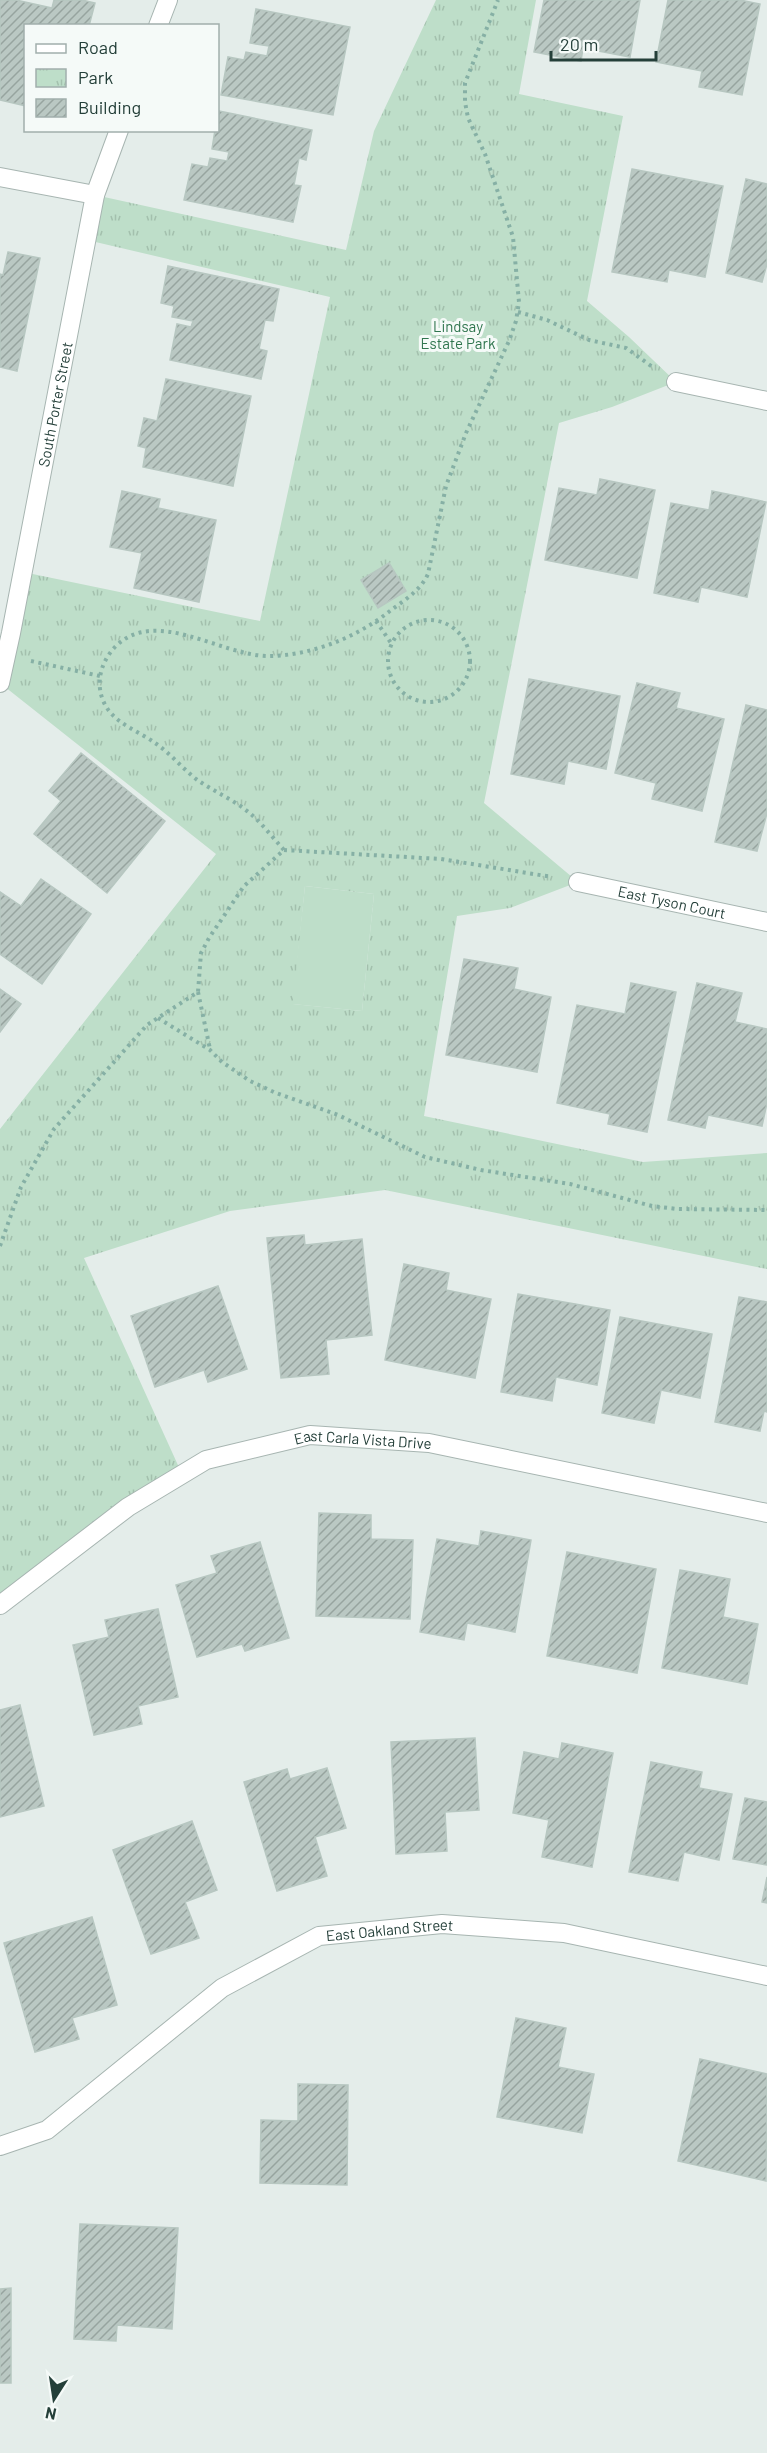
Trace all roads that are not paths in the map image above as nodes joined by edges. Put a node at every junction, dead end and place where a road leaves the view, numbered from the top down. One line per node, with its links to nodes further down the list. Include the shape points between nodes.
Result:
1 (168, 0): 2 (street)
2 (159, 24)
3 (118, 132): 5 (street, South Porter Street)
4 (0, 177): 5 (street)
5 (95, 195): 8 (street, South Porter Street)
6 (676, 382): 7 (street)
7 (767, 401)
8 (6, 632): 9 (street, South Porter Street)
9 (0, 682)
10 (578, 882): 11 (street, East Tyson Court)
11 (767, 922)
12 (767, 1513): 13 (street, East Carla Vista Drive, via 429,1443 310,1435 206,1460 128,1507)
13 (0, 1605)
14 (767, 1976): 15 (street, East Oakland Street, via 564,1933 442,1924 319,1936 222,1988 47,2130)
15 (0, 2146)

